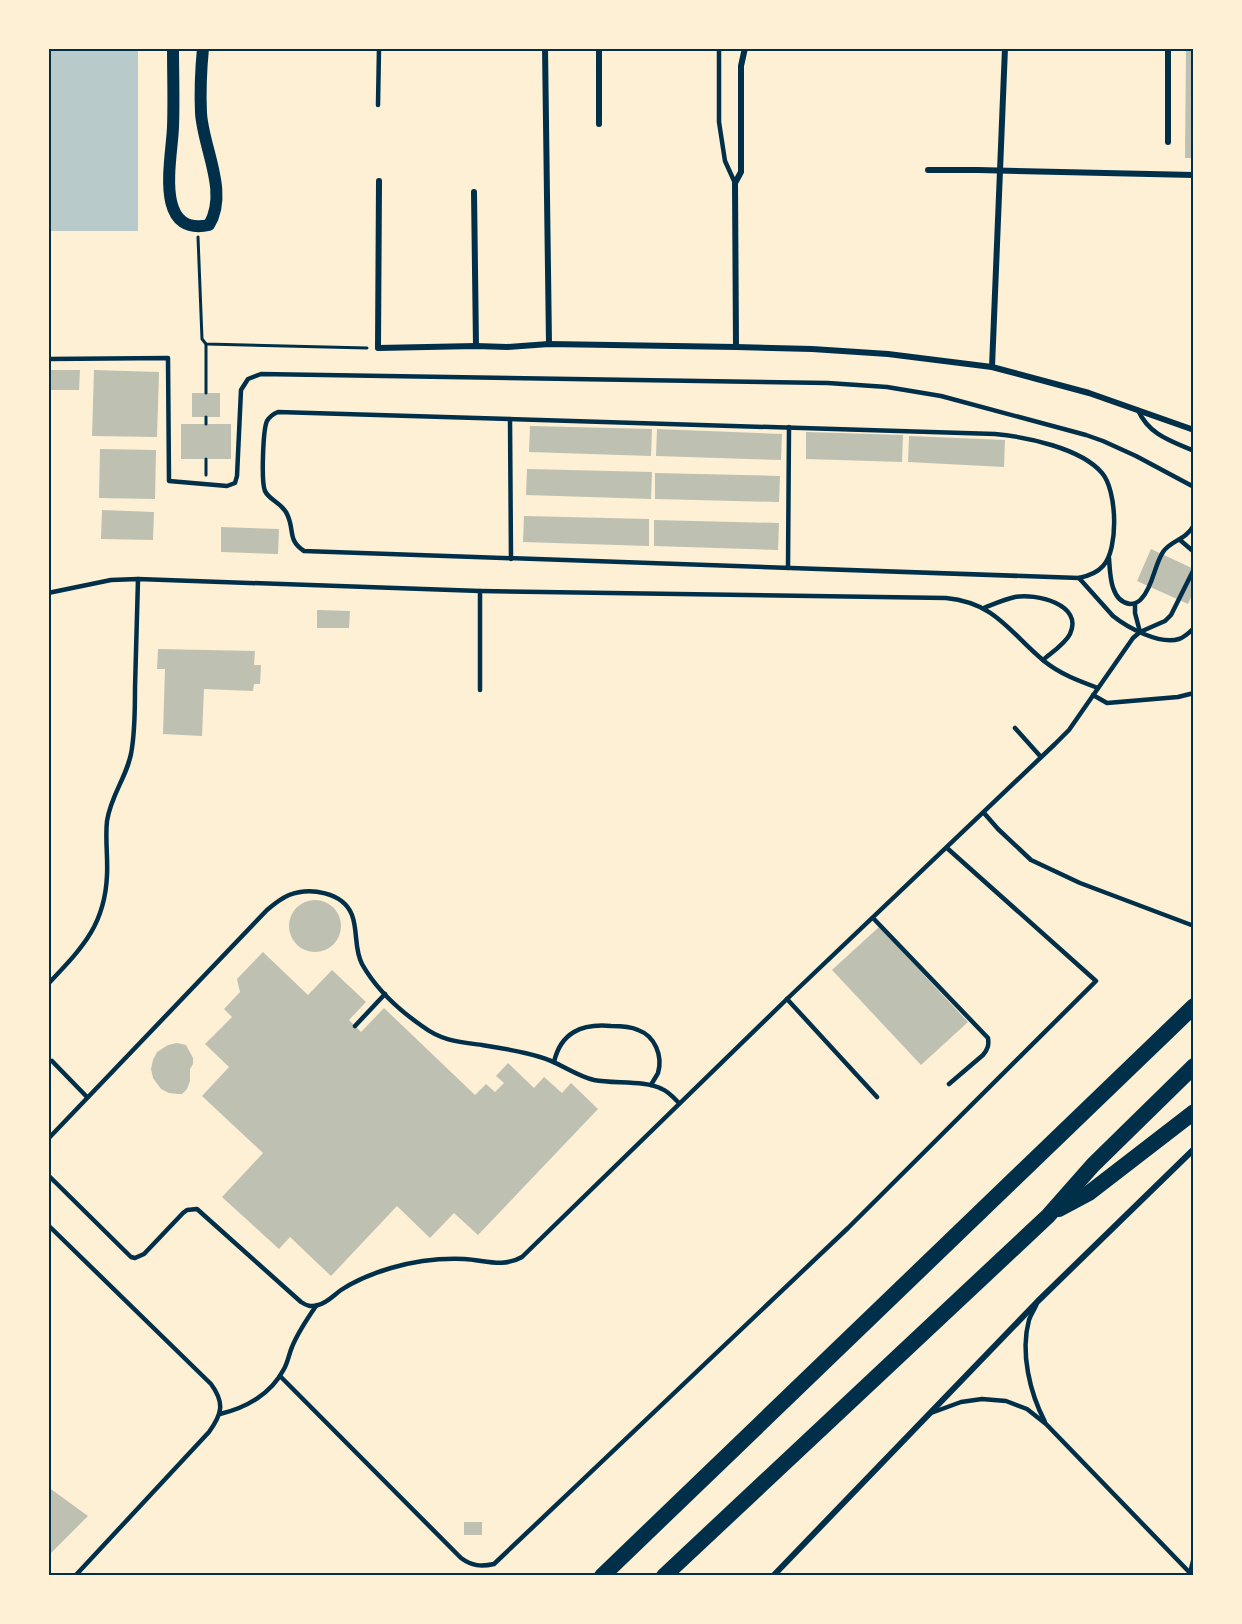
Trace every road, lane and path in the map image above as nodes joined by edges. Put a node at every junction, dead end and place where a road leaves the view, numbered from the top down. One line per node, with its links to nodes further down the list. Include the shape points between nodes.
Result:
1 (173, 48): 19 (main road, via 168,189 177,214)
2 (203, 48): 19 (main road, via 201,113 216,184 216,204 209,225)
3 (379, 48): 10 (lane)
4 (544, 48): 21 (street)
5 (599, 48): 11 (street)
6 (719, 48): 17 (lane, via 719,122 725,161)
7 (745, 48): 17 (street, via 741,66 741,172)
8 (1005, 48): 14 (street)
9 (1168, 48): 12 (street)
10 (378, 105)
11 (599, 124)
12 (1168, 142)
13 (928, 170): 14 (street)
14 (1000, 171): 15 (street); 26 (street)
15 (1194, 175)
16 (379, 181): 24 (street)
17 (735, 183): 23 (street)
18 (474, 192): 22 (street)
19 (197, 228): 20 (path, via 202,339)
20 (206, 344): 24 (path); 27 (path)
21 (549, 344): 22 (street); 23 (street)
22 (476, 346): 24 (street)
23 (736, 347): 26 (street, via 888,354)
24 (378, 348)
25 (48, 359): 36 (lane, via 168,358 169,481)
26 (992, 367): 28 (street)
27 (206, 393)
28 (1138, 410): 33 (street); 34 (lane, via 1155,434)
29 (206, 417): 31 (path)
30 (510, 419): 32 (lane); 42 (lane); 42 (lane, via 278,412 265,426 263,484 268,496 287,513 292,539 304,551)
31 (206, 424)
32 (789, 428): 41 (lane, via 995,434 1063,449 1094,466 1108,482 1114,513); 43 (lane)
33 (1194, 430)
34 (1194, 451)
35 (206, 459): 36 (path)
36 (206, 484): 37 (lane, via 227,486 237,480 241,390 248,378 261,374 888,387 941,396 1103,441)
37 (1194, 487)
38 (1194, 525): 39 (lane)
39 (1180, 540): 40 (lane); 49 (lane, via 1163,552 1145,593)
40 (1194, 552)
41 (1109, 558): 45 (lane, via 1097,572); 49 (lane, via 1112,587 1122,601)
42 (511, 559): 43 (lane)
43 (788, 568): 45 (lane)
44 (1194, 569): 52 (lane, via 1171,615 1158,626)
45 (1079, 578): 52 (lane, via 1113,616)
46 (138, 579): 47 (lane); 48 (lane, via 111,580); 64 (lane, via 132,749 107,821 105,895 91,934)
47 (480, 591): 50 (lane, via 946,598); 55 (lane)
48 (48, 593)
49 (1135, 604): 52 (lane)
50 (984, 608): 53 (lane); 53 (lane, via 1016,596 1052,600 1062,606 1072,624 1070,634)
51 (1194, 628): 52 (lane, via 1177,640)
52 (1140, 632): 54 (lane)
53 (1043, 660): 54 (lane)
54 (1098, 688): 57 (lane)
55 (480, 690)
56 (1194, 693): 57 (lane, via 1107,703)
57 (1093, 695): 59 (lane, via 1069,730)
58 (1015, 728): 59 (lane)
59 (1041, 757): 60 (lane)
60 (984, 813): 61 (lane); 63 (lane, via 1031,860)
61 (947, 848): 62 (lane); 85 (lane, via 1096,981 848,1228 494,1564 476,1566 462,1558)
62 (873, 918): 66 (lane); 72 (lane, via 988,1038 983,1055)
63 (1194, 926)
64 (48, 984)
65 (385, 994): 68 (lane); 70 (lane, via 440,1038); 74 (lane, via 360,961 355,923 343,902 319,892 290,895 267,910)
66 (788, 999): 75 (lane); 76 (lane)
67 (1194, 1006): 92 (highway)
68 (355, 1026)
69 (52, 1061): 74 (lane)
70 (554, 1062): 73 (lane, via 595,1080); 73 (lane, via 557,1049 575,1031 605,1025 639,1030 650,1037 660,1061)
71 (1194, 1066): 81 (highway)
72 (950, 1084)
73 (651, 1085): 76 (lane, via 662,1088)
74 (87, 1097): 78 (lane)
75 (878, 1097)
76 (679, 1103): 84 (lane, via 516,1261 414,1262 366,1277)
77 (1194, 1112): 81 (highway, via 1089,1193)
78 (48, 1139)
79 (1194, 1149): 83 (street)
80 (48, 1175): 84 (lane, via 131,1257 144,1254 183,1213 197,1209 301,1302)
81 (1048, 1216): 93 (highway)
82 (48, 1225): 86 (lane, via 211,1384 218,1393)
83 (1038, 1301): 87 (street); 88 (lane, via 1029,1320 1027,1366)
84 (316, 1306): 85 (lane, via 299,1332)
85 (280, 1376): 86 (lane, via 256,1400)
86 (220, 1414): 91 (lane, via 209,1432)
87 (929, 1414): 88 (lane, via 961,1402 1006,1401 1027,1409); 94 (street)
88 (1046, 1424): 90 (lane)
89 (1194, 1557): 90 (lane)
90 (1192, 1574)
91 (75, 1576)
92 (602, 1576)
93 (664, 1576)
94 (773, 1576)

